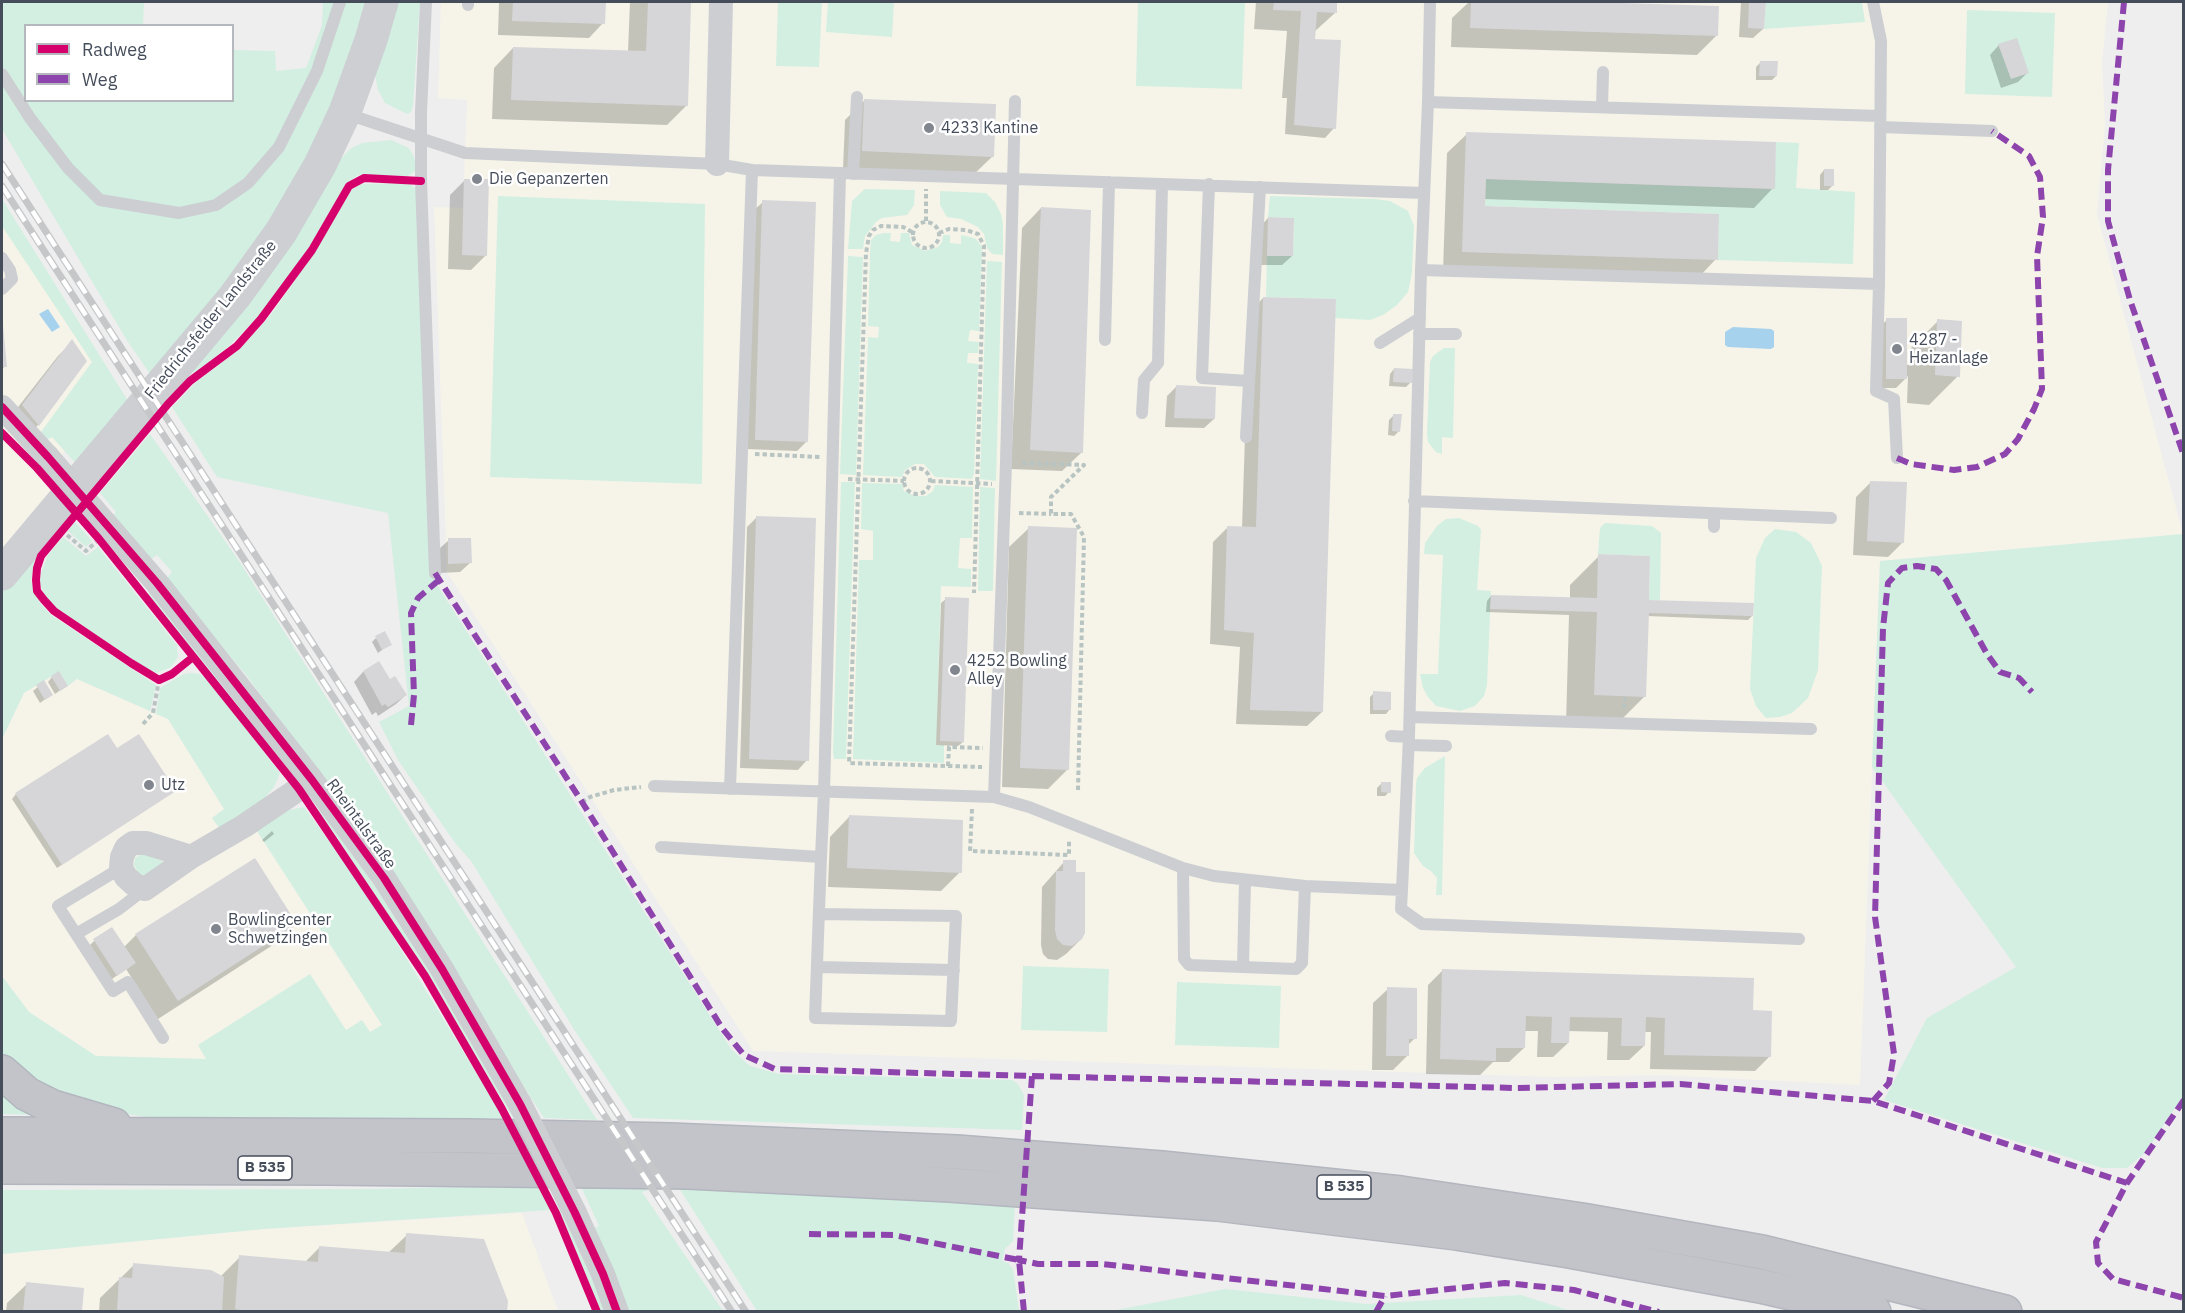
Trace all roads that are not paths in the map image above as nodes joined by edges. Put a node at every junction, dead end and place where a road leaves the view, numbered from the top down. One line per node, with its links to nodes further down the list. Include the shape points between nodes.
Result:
1 (340, 2): 8 (lane, via 317,71 279,147 248,183 216,205 179,213 100,200 68,168)
2 (382, 2): 13 (main road, Friedrichsfelder Landstraße)
3 (426, 2): 16 (lane)
4 (721, 2): 17 (street)
5 (1430, 2): 11 (lane)
6 (1873, 2): 14 (lane, via 1881,41)
7 (1603, 72): 12 (lane)
8 (2, 74)
9 (857, 97): 20 (lane)
10 (1015, 101): 21 (lane)
11 (1428, 102): 12 (lane); 26 (lane)
12 (1602, 107): 14 (lane)
13 (345, 112): 16 (lane); 48 (main road, Friedrichsfelder Landstraße, via 281,232 235,296)
14 (1880, 121): 15 (lane); 29 (lane)
15 (1992, 131)
16 (421, 138): 17 (lane, via 465,153); 47 (lane)
17 (717, 164): 18 (lane)
18 (752, 170): 19 (lane); 56 (lane)
19 (840, 173): 20 (lane); 57 (lane)
20 (853, 174): 21 (lane)
21 (1012, 179): 22 (lane); 58 (lane)
22 (1109, 182): 23 (lane); 34 (lane)
23 (1162, 184): 24 (lane); 38 (lane, via 1158,363 1144,380)
24 (1209, 184): 25 (lane); 36 (lane, via 1202,378)
25 (1260, 186): 26 (lane); 36 (lane)
26 (1424, 193): 28 (lane)
27 (2, 258): 30 (lane, via 12,279)
28 (1421, 270): 29 (lane); 31 (lane)
29 (1879, 284): 40 (lane, via 1876,391 1894,399)
30 (2, 289)
31 (1420, 318): 32 (lane); 35 (lane)
32 (1419, 334): 33 (lane); 41 (lane)
33 (1456, 334)
34 (1105, 340)
35 (1380, 344)
36 (1249, 381): 39 (lane)
37 (2, 407): 54 (street, Rheintalstraße, bridge, via 157,583)
38 (1142, 412)
39 (1246, 436)
40 (1898, 458)
41 (1414, 501): 42 (lane); 49 (lane)
42 (1542, 507): 43 (lane); 45 (lane)
43 (1714, 514): 44 (lane); 46 (lane)
44 (1831, 519)
45 (1541, 521)
46 (1714, 527)
47 (435, 573)
48 (2, 574)
49 (1410, 717): 50 (lane, via 1704,721); 52 (lane)
50 (1811, 729)
51 (1391, 736): 52 (lane)
52 (1409, 741): 53 (lane); 67 (lane)
53 (1446, 746)
54 (312, 780): 60 (street, Rheintalstraße); 79 (street, Rheintalstraße, bridge, via 384,878 520,1104 575,1213)
55 (654, 786): 56 (lane)
56 (730, 789): 57 (lane)
57 (824, 792): 58 (lane); 61 (lane)
58 (994, 797): 63 (lane)
59 (661, 847): 61 (lane)
60 (191, 857): 62 (street, via 146,843 133,843 126,848); 66 (street, Rheintalstraße)
61 (820, 857): 68 (lane)
62 (121, 868): 66 (street, via 135,885); 69 (lane, via 58,906)
63 (1183, 868): 64 (lane); 72 (lane, via 1184,959 1189,965)
64 (1245, 880): 65 (lane); 72 (lane)
65 (1305, 886): 67 (lane); 72 (lane, via 1302,963 1296,969)
66 (145, 889): 69 (lane)
67 (1402, 890): 70 (lane, via 1401,909 1422,924)
68 (819, 914): 71 (lane); 73 (lane, via 956,916)
69 (76, 933): 74 (lane, via 113,991 128,982)
70 (1799, 939)
71 (818, 967): 73 (lane); 73 (lane, via 816,1018 951,1020)
72 (1243, 967)
73 (954, 970)
74 (163, 1038)
75 (2, 1072): 77 (highway, via 27,1095 53,1107)
76 (2, 1134): 77 (highway, B 535)
77 (147, 1135): 81 (highway, B 535, via 672,1140 957,1152 1162,1168 1401,1193 1582,1220 1762,1252)
78 (2, 1167): 80 (highway, B 535, via 688,1172 1217,1204 1456,1233 1666,1268)
79 (617, 1311)
80 (1874, 1311)
81 (2005, 1311)

